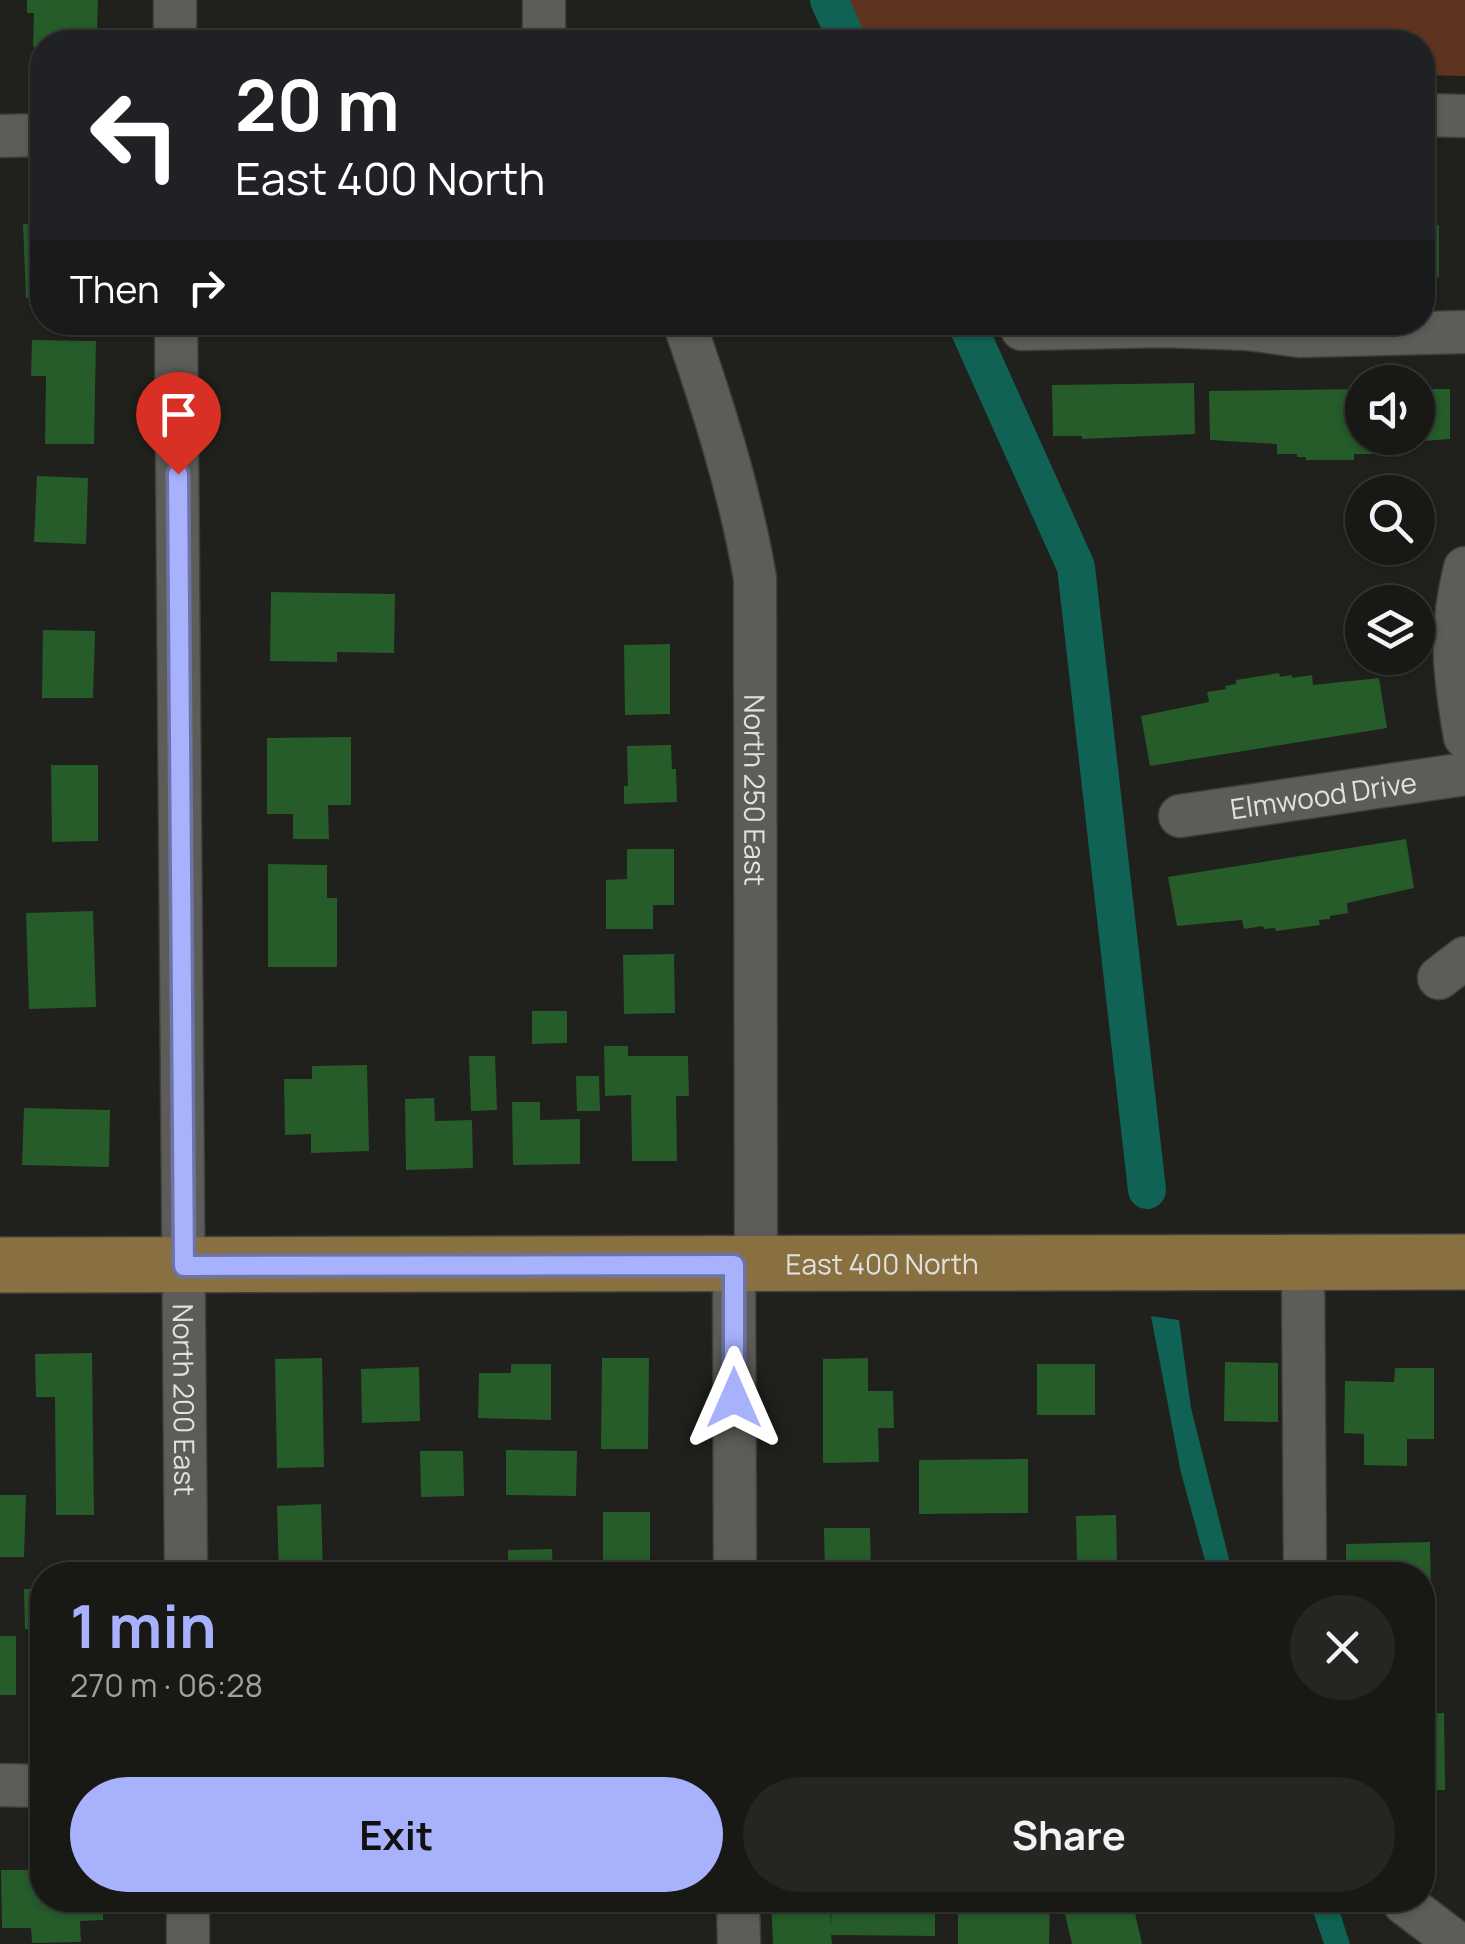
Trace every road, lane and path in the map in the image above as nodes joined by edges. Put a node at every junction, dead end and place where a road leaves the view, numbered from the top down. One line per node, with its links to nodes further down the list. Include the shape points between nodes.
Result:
1 (176, 0): 3 (street)
2 (544, 0): 4 (street)
3 (175, 30)
4 (544, 30)
5 (1435, 115): 6 (street)
6 (1465, 116)
7 (0, 136): 8 (street)
8 (30, 136)
9 (1465, 332): 10 (street)
10 (1435, 333)
11 (176, 335): 24 (street, North 200 East)
12 (689, 335): 22 (street, North 250 East, via 716,414 755,578)
13 (1293, 335): 14 (street)
14 (1341, 335)
15 (1465, 568): 16 (street)
16 (1460, 616): 17 (street, via 1453,665)
17 (1465, 737)
18 (1465, 774): 19 (street, Elmwood Drive)
19 (1180, 816)
20 (1303, 1262): 21 (main road, East 400 North); 22 (main road, East 400 North); 27 (street)
21 (1465, 1262)
22 (745, 1265): 24 (main road, East 400 North); 26 (street, North 250 East)
23 (0, 1266): 24 (main road, East 400 North)
24 (184, 1266): 25 (street, North 200 East)
25 (186, 1562)
26 (736, 1562)
27 (1305, 1562)
28 (0, 1785): 29 (street)
29 (30, 1786)
30 (188, 1912): 33 (street)
31 (738, 1912): 34 (street)
32 (1416, 1912): 35 (street)
33 (188, 1944)
34 (738, 1944)
35 (1458, 1944)

